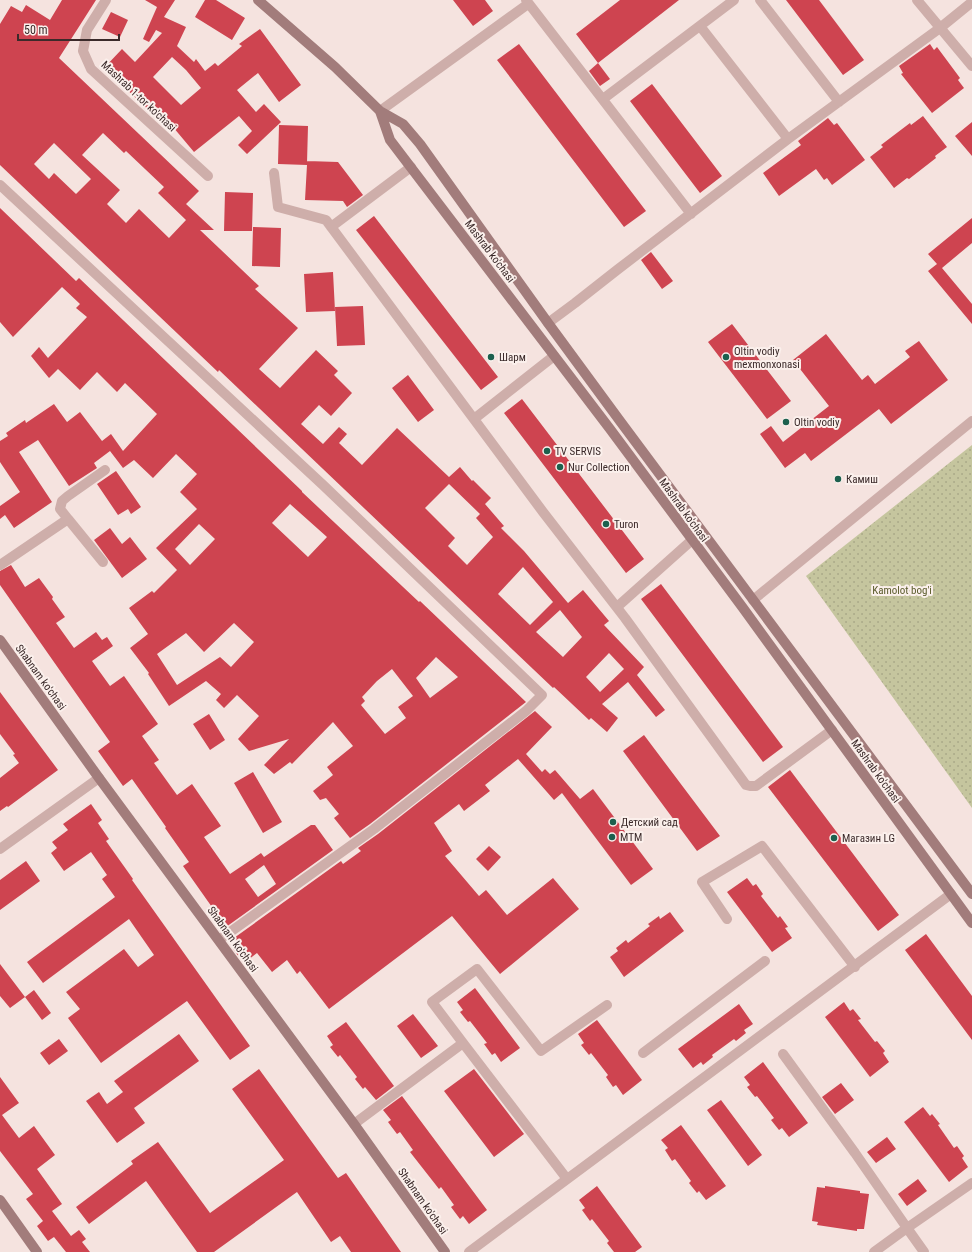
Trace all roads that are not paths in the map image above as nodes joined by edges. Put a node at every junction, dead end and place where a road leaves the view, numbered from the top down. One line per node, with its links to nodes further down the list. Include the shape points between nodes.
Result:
1 (106, 0): 17 (street, Mashrab 1-tor ko'chasi, via 87,30 83,51 92,69)
2 (258, 0): 13 (main road, Mashrab ko'chasi, via 335,67)
3 (734, 0): 8 (street)
4 (760, 0): 12 (street)
5 (917, 0): 9 (street)
6 (527, 2): 11 (street); 13 (street)
7 (972, 2): 9 (street)
8 (700, 26): 11 (street); 14 (street)
9 (940, 28): 10 (street); 12 (street)
10 (972, 66)
11 (603, 99): 19 (street)
12 (839, 102): 14 (street)
13 (380, 111): 15 (main road, Mashrab ko'chasi, via 390,140); 21 (main road, Mashrab ko'chasi, via 403,124 420,144)
14 (788, 139): 19 (street)
15 (411, 167): 20 (street); 22 (main road, Mashrab ko'chasi)
16 (274, 173): 20 (street, via 278,207 326,220)
17 (208, 176)
18 (0, 185): 42 (street, via 323,484 544,697 374,829)
19 (691, 214): 21 (street)
20 (331, 227): 23 (street)
21 (548, 323): 24 (main road, Mashrab ko'chasi)
22 (554, 356): 23 (street); 26 (main road, Mashrab ko'chasi)
23 (474, 419): 33 (street)
24 (620, 421): 26 (main road); 32 (main road, Mashrab ko'chasi)
25 (972, 421): 32 (street)
26 (610, 429): 29 (main road, Mashrab ko'chasi)
27 (105, 470): 28 (street, via 62,501 60,509)
28 (68, 519): 30 (street); 31 (street)
29 (692, 540): 33 (street); 35 (main road, Mashrab ko'chasi)
30 (103, 562)
31 (0, 565)
32 (753, 600): 39 (main road, Mashrab ko'chasi)
33 (617, 607): 35 (street, via 746,785 756,786)
34 (0, 640): 36 (main road, Shabnam ko'chasi)
35 (832, 730): 38 (main road, Mashrab ko'chasi)
36 (99, 778): 37 (street); 42 (main road, Shabnam ko'chasi)
37 (0, 849)
38 (952, 894): 41 (main road, Mashrab ko'chasi); 44 (street)
39 (972, 894)
40 (727, 919): 44 (street, via 702,882 762,846)
41 (972, 923)
42 (219, 940): 49 (main road, Shabnam ko'chasi)
43 (765, 961): 47 (street)
44 (855, 967): 50 (street)
45 (607, 1005): 46 (street, via 541,1051 477,969 432,1002)
46 (463, 1043): 49 (street); 50 (street)
47 (643, 1053)
48 (783, 1054): 53 (street)
49 (354, 1124): 55 (main road, Shabnam ko'chasi)
50 (567, 1179): 56 (street)
51 (972, 1183): 53 (street)
52 (0, 1200): 54 (main road)
53 (907, 1228): 57 (street); 58 (street)
54 (37, 1252)
55 (445, 1252)
56 (469, 1252)
57 (874, 1252)
58 (924, 1252)

